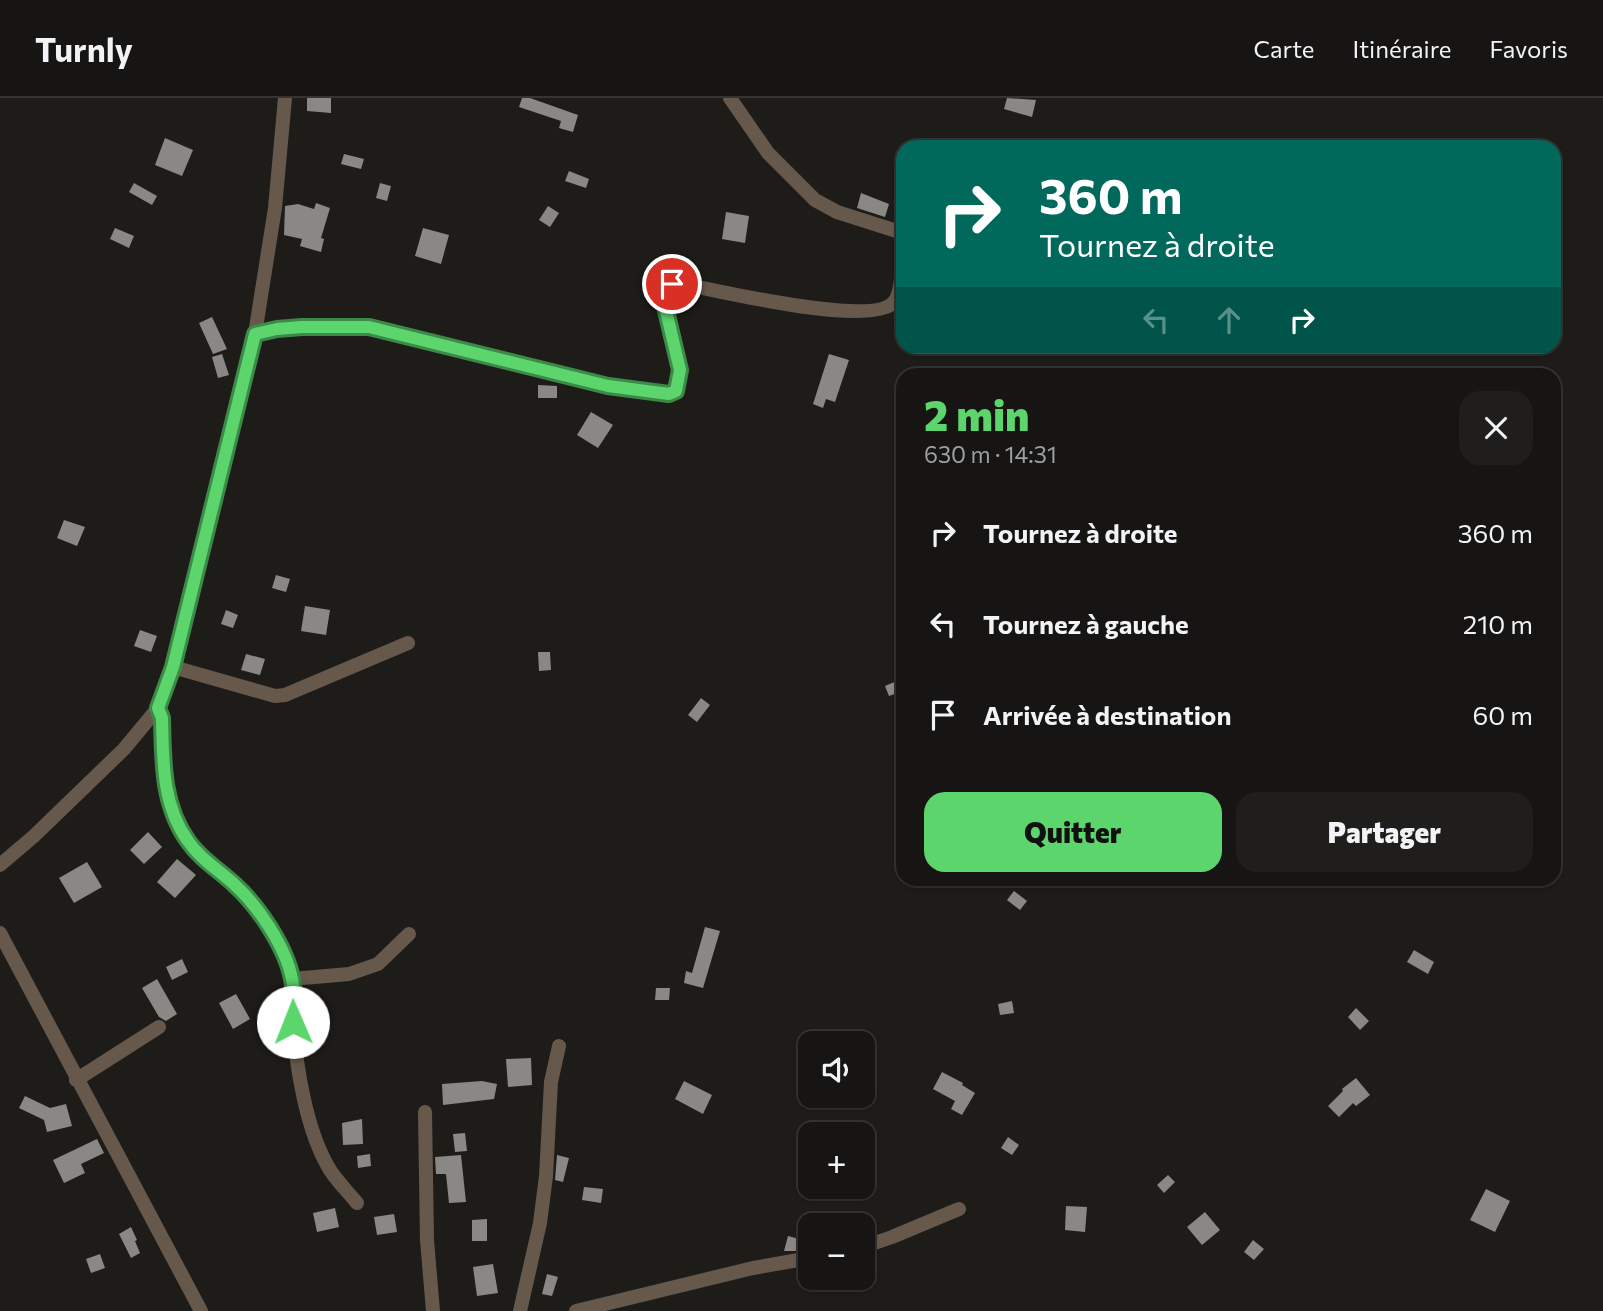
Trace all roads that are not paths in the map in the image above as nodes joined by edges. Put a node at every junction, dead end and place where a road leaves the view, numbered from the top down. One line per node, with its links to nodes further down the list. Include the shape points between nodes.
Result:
1 (285, 98): 5 (street, via 275,208)
2 (730, 98): 3 (street, via 768,153 816,200 837,212)
3 (896, 231)
4 (896, 300): 5 (street, via 879,311 857,312 684,284 666,286 664,302 680,370 676,391 669,394 608,386 369,327 302,327)
5 (255, 334): 7 (street)
6 (408, 643): 7 (street, via 285,695)
7 (173, 667): 8 (street)
8 (158, 708): 9 (street, via 124,749); 12 (street, via 165,787 187,841 259,910)
9 (0, 865)
10 (0, 933): 15 (street)
11 (409, 934): 12 (street, via 378,964 349,974)
12 (292, 979): 17 (street, via 293,1022 313,1134 330,1170)
13 (159, 1027): 15 (street)
14 (559, 1046): 23 (street, via 551,1082 543,1200)
15 (76, 1080): 21 (street)
16 (425, 1112): 22 (street)
17 (357, 1203)
18 (959, 1209): 19 (street)
19 (875, 1243)
20 (798, 1260): 24 (street)
21 (201, 1311)
22 (433, 1311)
23 (520, 1311)
24 (576, 1311)

